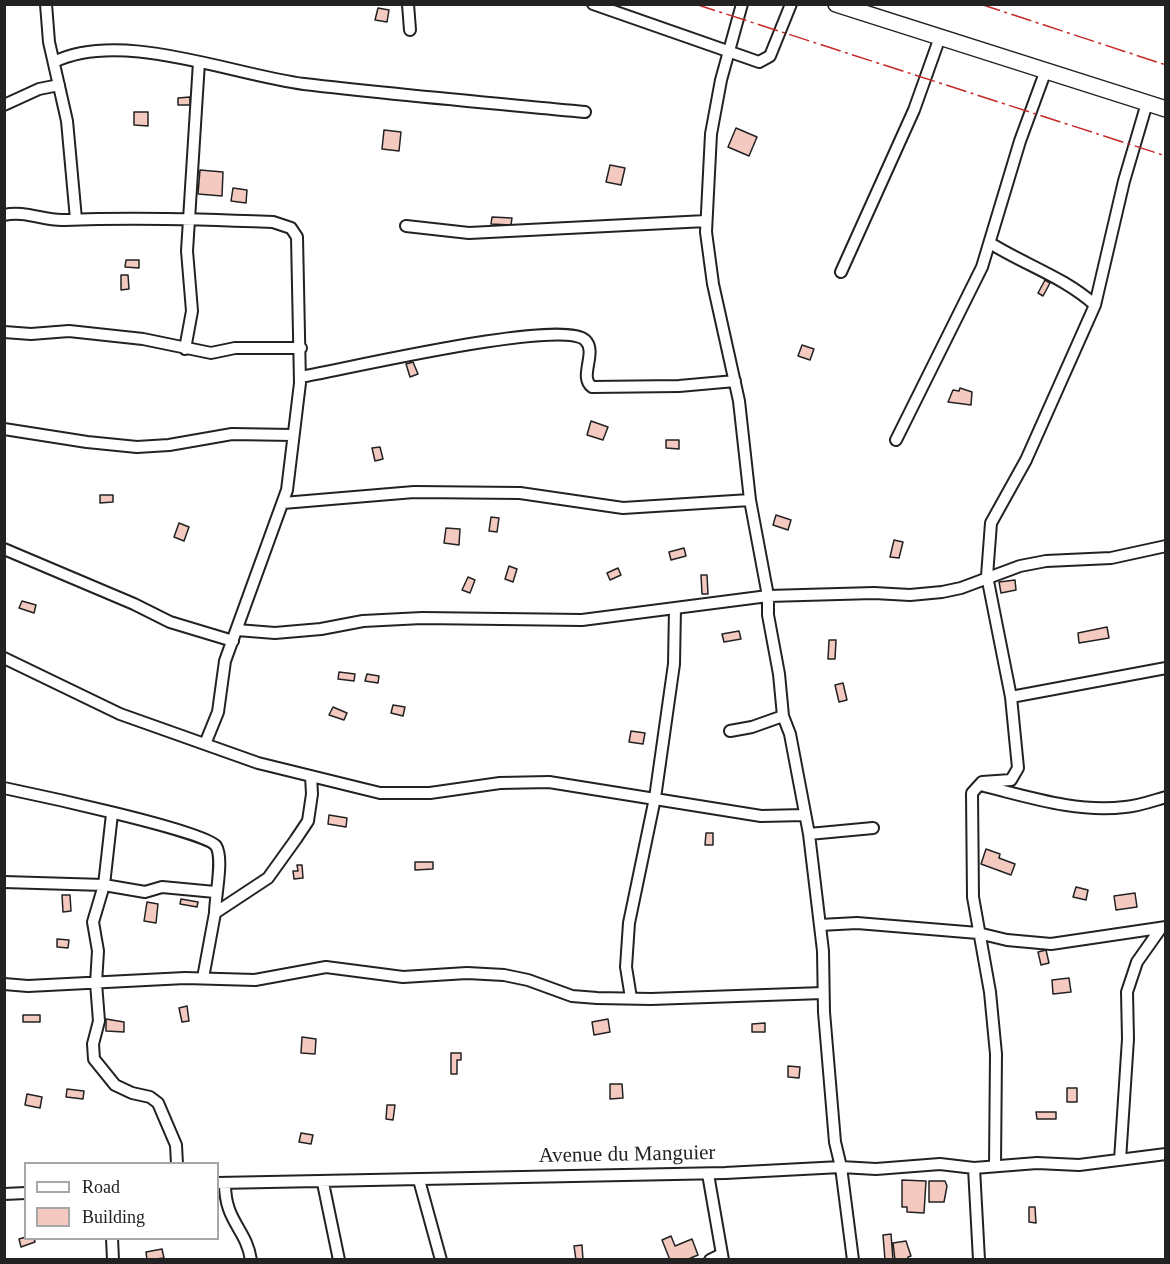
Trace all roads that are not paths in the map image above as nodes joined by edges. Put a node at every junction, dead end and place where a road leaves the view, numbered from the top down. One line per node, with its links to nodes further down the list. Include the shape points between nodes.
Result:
1 (46, 4): 11 (street)
2 (408, 4): 8 (street)
3 (593, 4): 10 (street)
4 (742, 4): 10 (street)
5 (791, 4): 10 (street, via 765,60 750,61)
6 (836, 4): 7 (street)
7 (870, 9): 9 (street)
8 (410, 30)
9 (940, 37): 13 (street); 25 (street, via 914,110)
10 (728, 52): 22 (street, via 711,134)
11 (54, 62): 12 (street, via 69,54 106,51 176,57); 14 (street)
12 (199, 63): 18 (street, via 301,84); 21 (street)
13 (1046, 70): 15 (street); 24 (street)
14 (59, 84): 16 (street); 20 (street, via 67,121)
15 (1148, 103): 17 (street); 26 (street, via 1124,181)
16 (4, 105)
17 (1166, 109)
18 (585, 112)
19 (4, 215): 20 (street)
20 (76, 219): 21 (street)
21 (189, 219): 28 (street, via 273,222 291,228 297,237); 29 (street, via 192,310)
22 (706, 221): 23 (street, via 469,233); 31 (street, via 713,284)
23 (406, 226)
24 (990, 243): 26 (street, via 1062,280); 34 (street, via 982,267)
25 (841, 272)
26 (1095, 306): 39 (street, via 1026,460 992,518)
27 (4, 332): 29 (street, via 58,330 143,339)
28 (301, 348): 29 (street, via 212,352); 30 (street)
29 (185, 349)
30 (300, 377): 31 (street, via 475,342 577,336 586,340 590,349 587,379 592,387); 33 (street)
31 (735, 381): 35 (street)
32 (4, 429): 33 (street, via 137,447 232,434)
33 (293, 435): 36 (street)
34 (896, 440)
35 (750, 500): 36 (street, via 623,508 520,493 414,492); 40 (street)
36 (284, 503): 42 (street)
37 (1166, 546): 39 (street, via 1111,558 1046,561)
38 (4, 549): 42 (street, via 170,622)
39 (987, 576): 40 (street, via 961,588 910,596); 45 (street)
40 (768, 596): 41 (street); 46 (street)
41 (675, 608): 42 (street, via 582,620 422,618); 53 (street, via 674,664)
42 (235, 635): 48 (street, via 225,662 218,712)
43 (4, 658): 48 (street, via 120,714)
44 (1166, 668): 45 (street)
45 (1011, 697): 50 (street, via 1018,770 1011,780)
46 (783, 716): 47 (street); 55 (street)
47 (730, 731)
48 (205, 744): 49 (street)
49 (311, 776): 53 (street, via 380,793 430,793 500,783 549,782); 61 (street, via 308,821 296,839 268,878)
50 (977, 784): 52 (street, via 1069,806 1100,809); 64 (street, via 972,793 972,860)
51 (4, 788): 54 (street)
52 (1166, 797)
53 (655, 798): 55 (street, via 761,816); 69 (street, via 629,922 626,967)
54 (112, 814): 59 (street); 60 (street, via 208,838 220,858)
55 (805, 815): 57 (street)
56 (873, 828): 57 (street)
57 (809, 834): 62 (street)
58 (4, 882): 59 (street)
59 (104, 885): 60 (street, via 145,892 162,887); 66 (street, via 93,922 98,951)
60 (215, 892): 61 (street)
61 (215, 913): 65 (street)
62 (820, 925): 64 (street, via 857,923); 68 (street)
63 (1163, 927): 64 (street, via 1051,944); 71 (street, via 1137,962 1127,992)
64 (978, 933): 73 (street, via 990,992 996,1054)
65 (203, 978): 66 (street); 69 (street, via 255,980 326,967 403,977 467,973 528,980 572,996)
66 (96, 983): 67 (street); 72 (street, via 99,1021 94,1059 115,1085 158,1103 176,1145)
67 (4, 984)
68 (823, 993): 69 (street); 74 (street, via 835,1142)
69 (631, 998)
70 (1166, 1154): 71 (street, Avenue du Manguier)
71 (1120, 1160): 73 (street, Avenue du Manguier, via 1079,1165)
72 (177, 1162)
73 (995, 1166): 75 (street, Avenue du Manguier)
74 (841, 1167): 75 (street, Avenue du Manguier, via 876,1169 940,1164); 76 (street, Avenue du Manguier); 89 (street)
75 (974, 1168): 90 (street)
76 (708, 1174): 77 (street, Avenue du Manguier); 83 (street)
77 (419, 1180): 78 (street, Avenue du Manguier); 87 (street)
78 (323, 1183): 79 (street, Avenue du Manguier); 86 (street)
79 (221, 1184): 85 (street, via 225,1203 247,1242)
80 (24, 1193): 81 (street)
81 (4, 1194)
82 (112, 1240): 84 (street)
83 (723, 1257): 88 (street)
84 (113, 1260)
85 (251, 1260)
86 (339, 1260)
87 (441, 1260)
88 (710, 1260)
89 (853, 1260)
90 (979, 1260)

